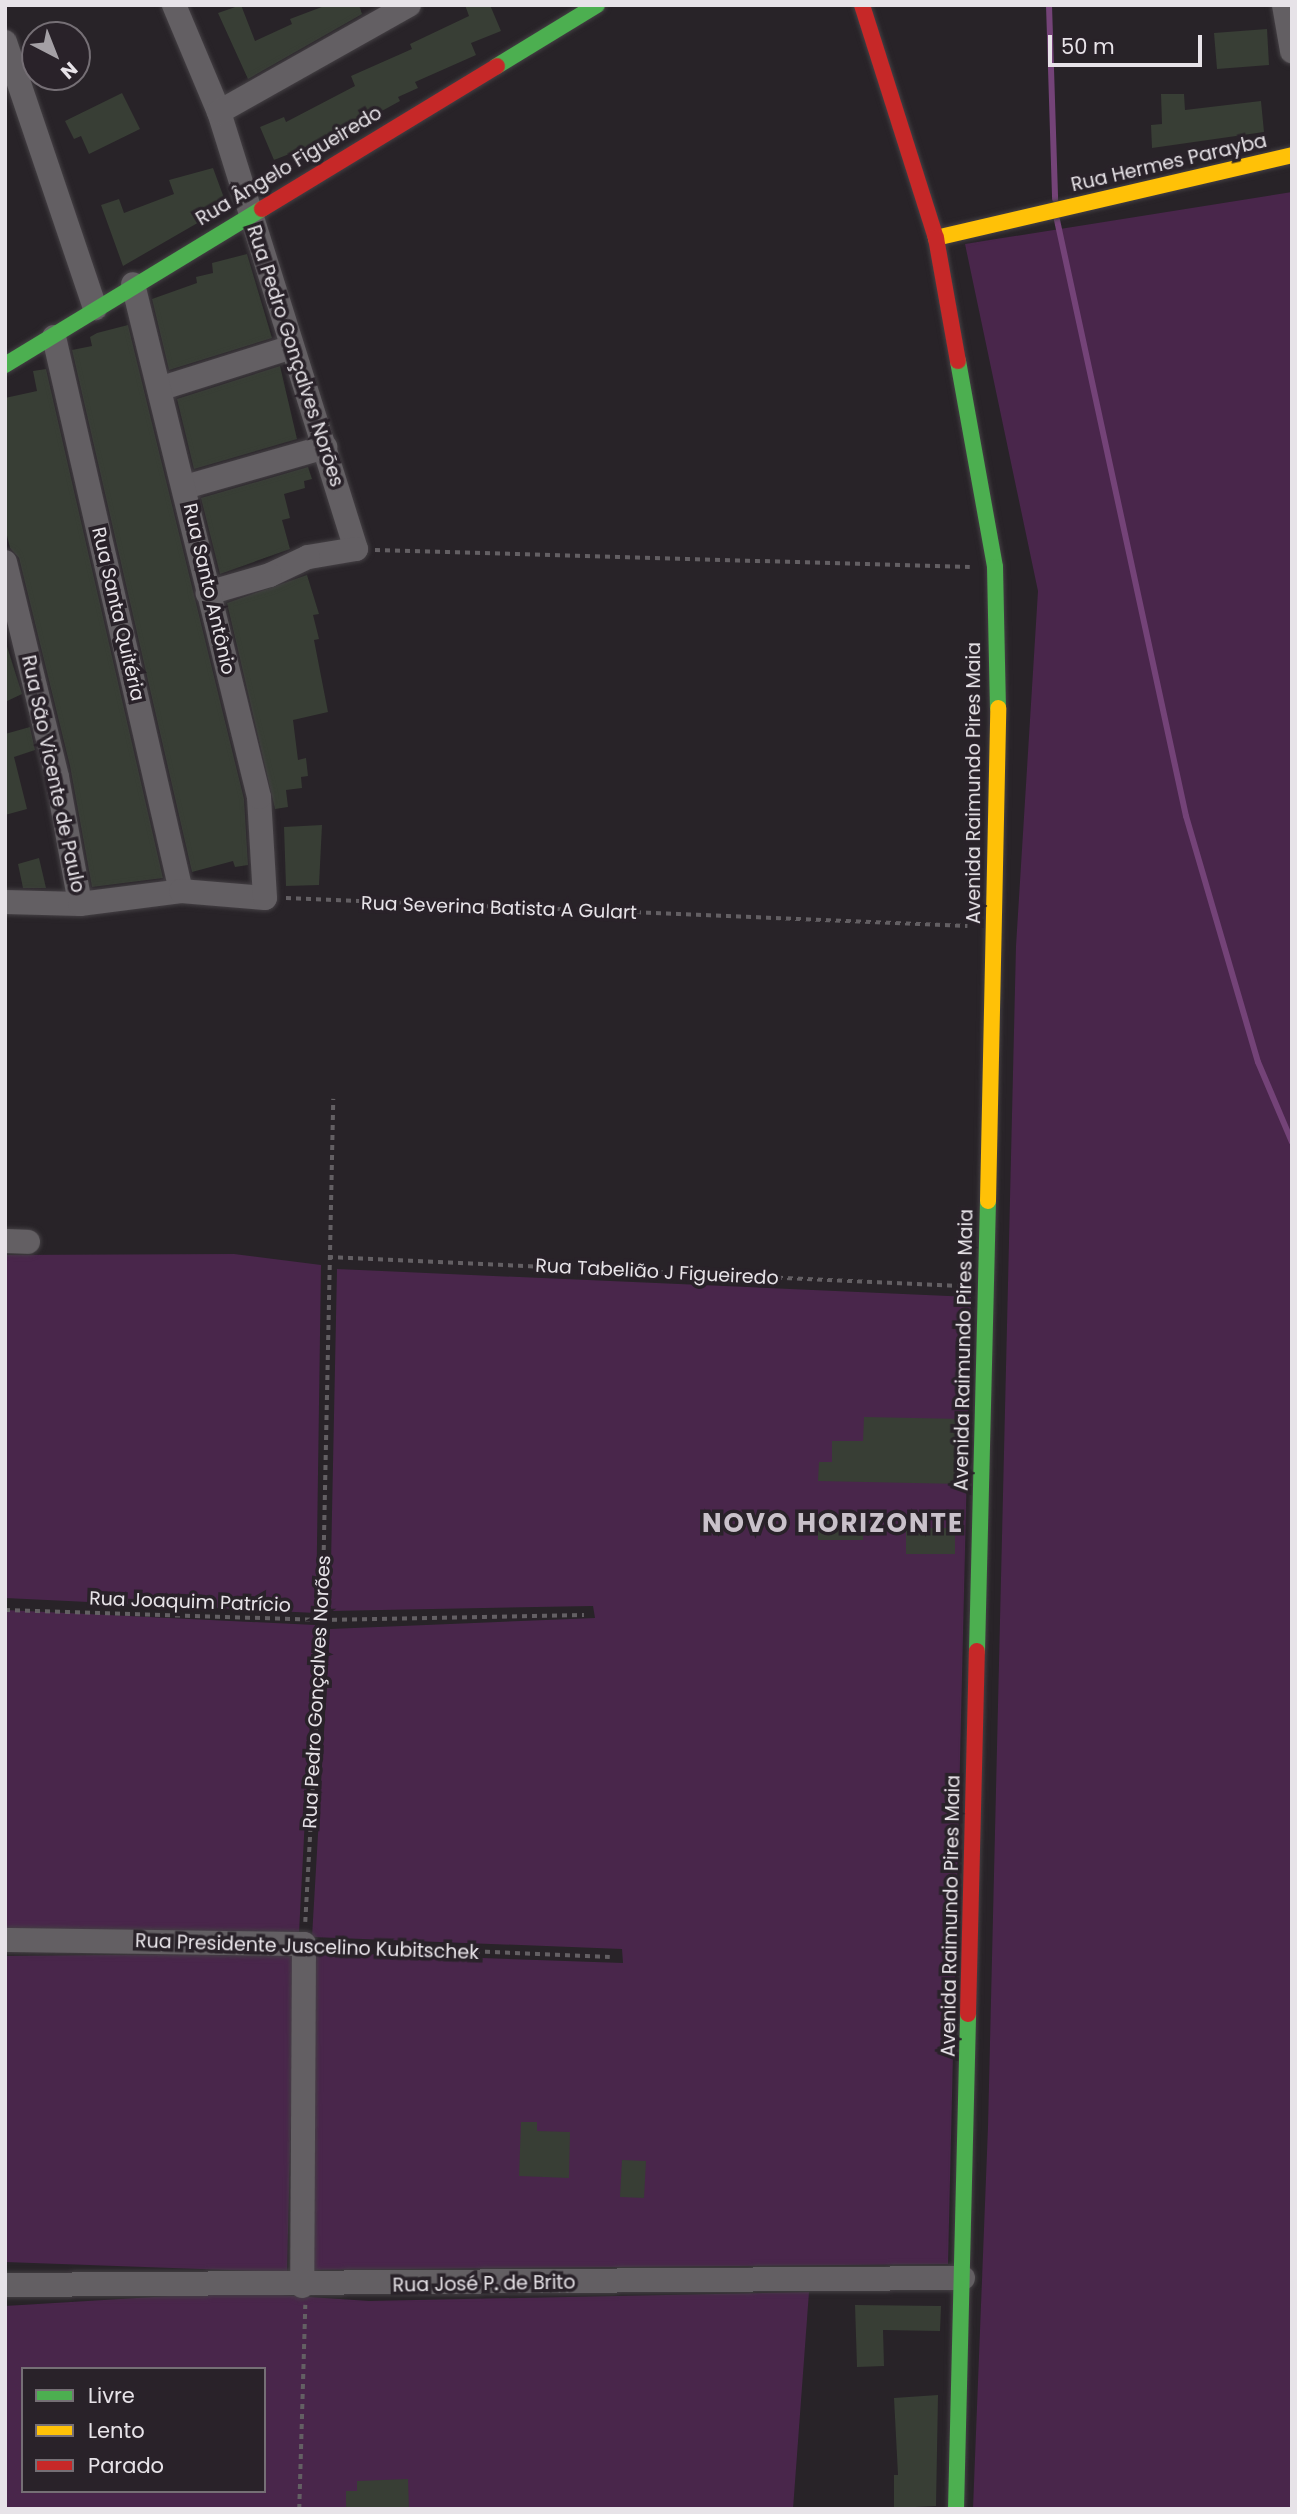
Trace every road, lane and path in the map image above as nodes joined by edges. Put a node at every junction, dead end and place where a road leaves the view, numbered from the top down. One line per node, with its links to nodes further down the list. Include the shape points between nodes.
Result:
1 (174, 5): 8 (street, Rua Pedro Gonçalves Norões)
2 (410, 5): 8 (street)
3 (597, 5): 12 (street, Rua Ângelo Figueiredo)
4 (862, 5): 13 (street)
5 (1284, 5): 7 (street)
6 (5, 41): 15 (street)
7 (1292, 51)
8 (219, 112): 12 (street, Rua Pedro Gonçalves Norões)
9 (1292, 155): 11 (street, Rua Hermes Parayba)
10 (1221, 190): 11 (street, Rua Hermes Parayba)
11 (1055, 212): 13 (street, Rua Hermes Parayba)
12 (249, 214): 14 (street, Rua Ângelo Figueiredo); 17 (street, Rua Pedro Gonçalves Norões)
13 (936, 238): 24 (street, Avenida Raimundo Pires Maia)
14 (133, 284): 15 (street, Rua Ângelo Figueiredo); 19 (street, Rua Santo Antônio)
15 (95, 308): 16 (street, Rua Ângelo Figueiredo)
16 (54, 337): 18 (street, Rua Ângelo Figueiredo); 26 (street, Rua Santa Quitéria)
17 (292, 347): 19 (street); 20 (street, Rua Pedro Gonçalves Norões)
18 (5, 365)
19 (162, 388): 21 (street, Rua Santo Antônio)
20 (325, 447): 21 (street); 22 (street, Rua Pedro Gonçalves Norões)
21 (185, 487): 25 (street, Rua Santo Antônio)
22 (356, 549): 24 (path); 25 (street, via 308,557 270,575)
23 (5, 562): 29 (street, Rua São Vicente de Paulo, via 57,778)
24 (995, 567): 30 (street, Avenida Raimundo Pires Maia)
25 (208, 593): 27 (street, Rua Santo Antônio, via 259,797)
26 (181, 891): 27 (street); 29 (street)
27 (265, 898): 30 (path, Rua Severina Batista A Gulart)
28 (5, 902): 29 (street)
29 (80, 904)
30 (994, 927): 33 (street, Avenida Raimundo Pires Maia)
31 (333, 1099): 32 (path, Rua Pedro Gonçalves Norões)
32 (328, 1257): 33 (path, Rua Tabelião J Figueiredo); 36 (path, Rua Pedro Gonçalves Norões)
33 (986, 1287): 40 (street, Avenida Raimundo Pires Maia)
34 (5, 1610): 36 (path, Rua Joaquim Patrício)
35 (584, 1615): 36 (path, Rua Joaquim Patrício)
36 (322, 1620): 38 (path, Rua Pedro Gonçalves Norões)
37 (5, 1940): 38 (street, Rua Presidente Juscelino Kubitschek)
38 (304, 1944): 39 (path, Rua Presidente Juscelino Kubitschek); 42 (street)
39 (610, 1957)
40 (963, 2278): 42 (street, Rua José P. de Brito); 44 (street, Avenida Raimundo Pires Maia)
41 (5, 2285): 42 (street, Rua José P. de Brito)
42 (302, 2286): 43 (path, via 307,2319)
43 (299, 2509)
44 (956, 2509)

